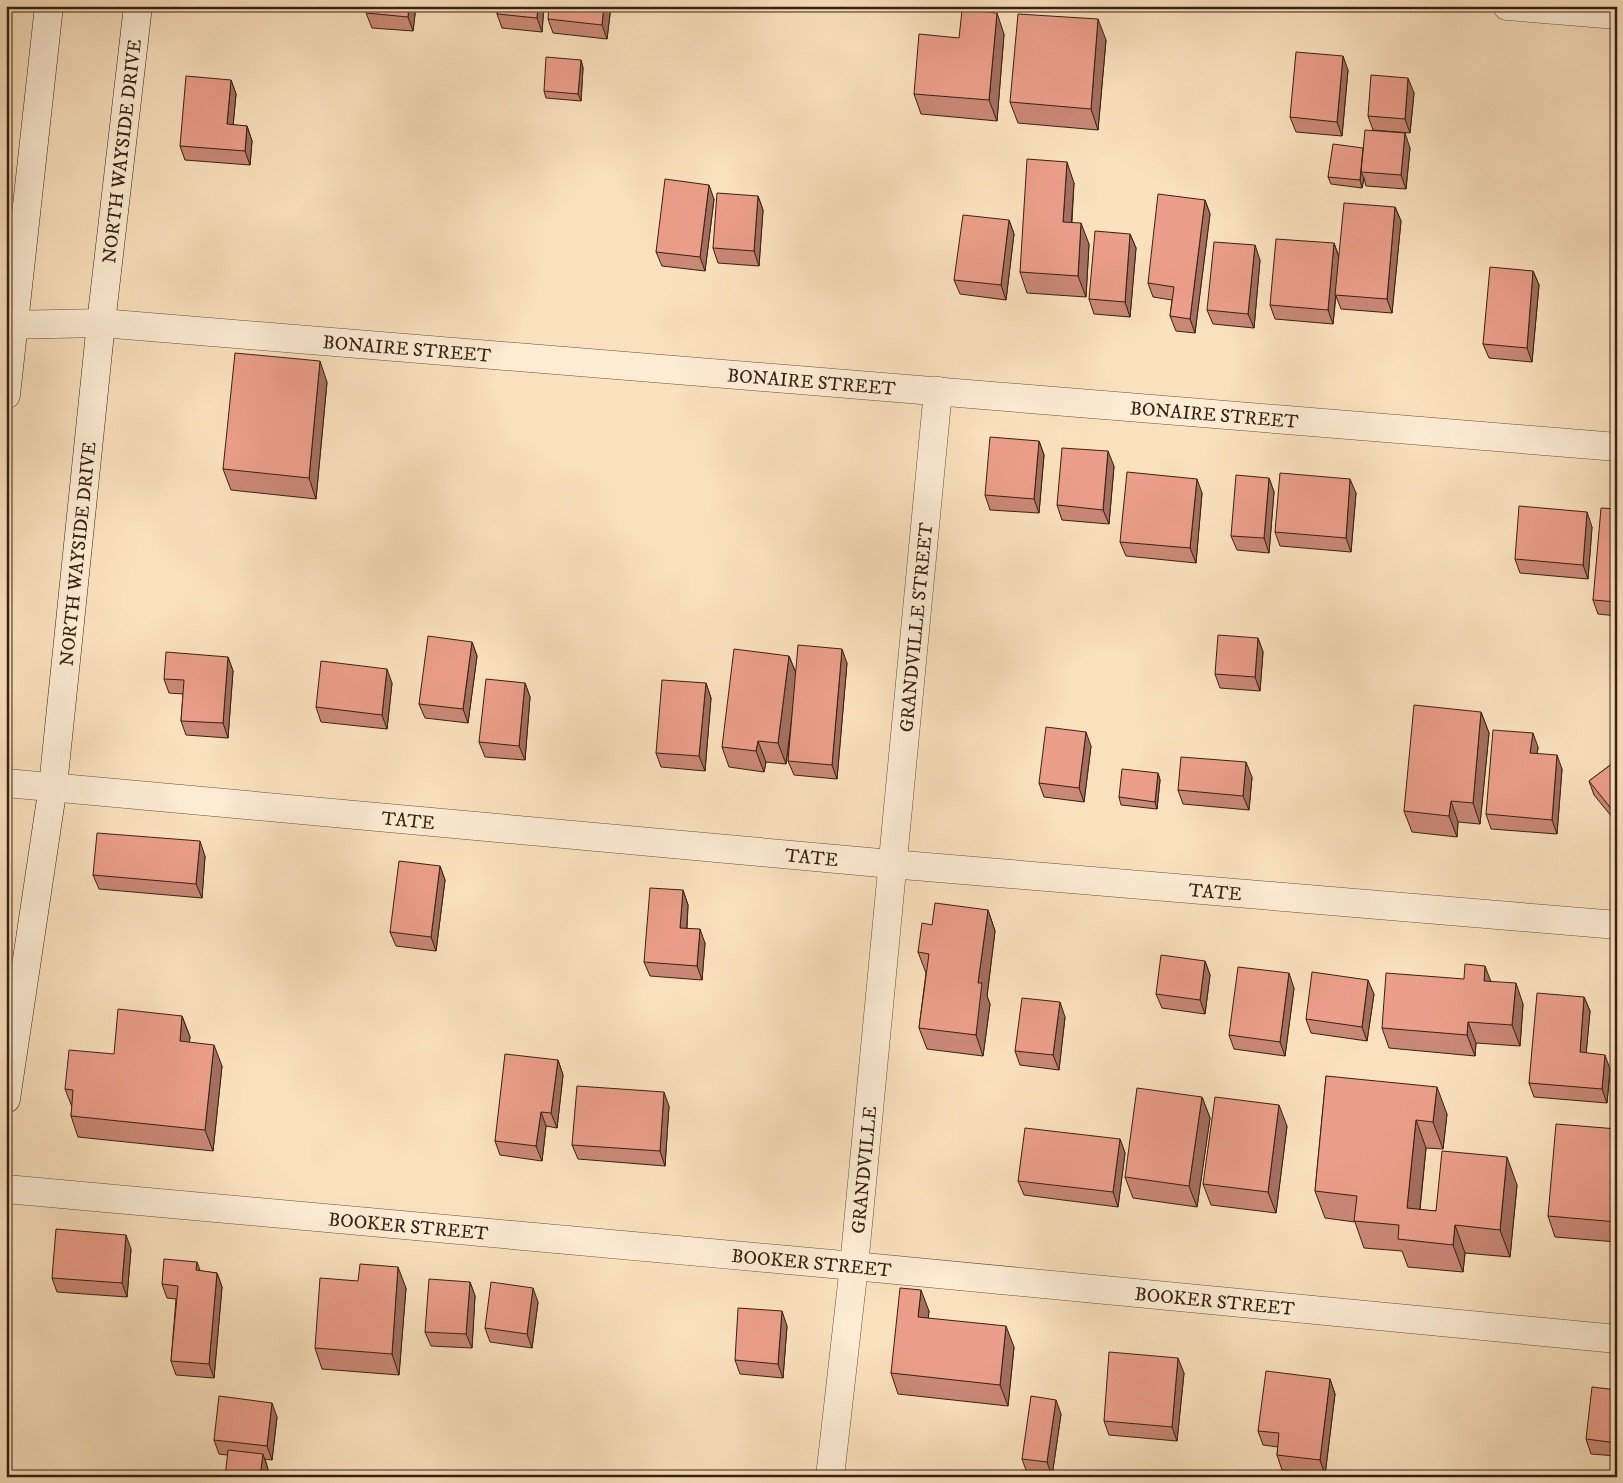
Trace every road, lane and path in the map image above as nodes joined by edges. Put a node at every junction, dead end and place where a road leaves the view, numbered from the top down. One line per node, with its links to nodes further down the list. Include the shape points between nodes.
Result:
1 (50, 6): 6 (street)
2 (138, 6): 5 (street, NORTH WAYSIDE DRIVE)
3 (1507, 6): 4 (street)
4 (1617, 15)
5 (101, 323): 6 (street, BONAIRE STREET); 7 (street, BONAIRE STREET); 11 (street, NORTH WAYSIDE DRIVE)
6 (10, 325): 8 (street)
7 (938, 391): 9 (street, BONAIRE STREET); 12 (street, GRANDVILLE STREET)
8 (6, 395)
9 (1617, 447)
10 (6, 782): 11 (street, TATE)
11 (53, 786): 12 (street, TATE); 14 (street, NORTH WAYSIDE DRIVE)
12 (891, 864): 13 (street, TATE); 16 (street, GRANDVILLE)
13 (1617, 925)
14 (6, 1100)
15 (6, 1189): 16 (street, BOOKER STREET)
16 (854, 1266): 17 (street, BOOKER STREET); 18 (street, GRANDVILLE)
17 (1617, 1339)
18 (830, 1477)

